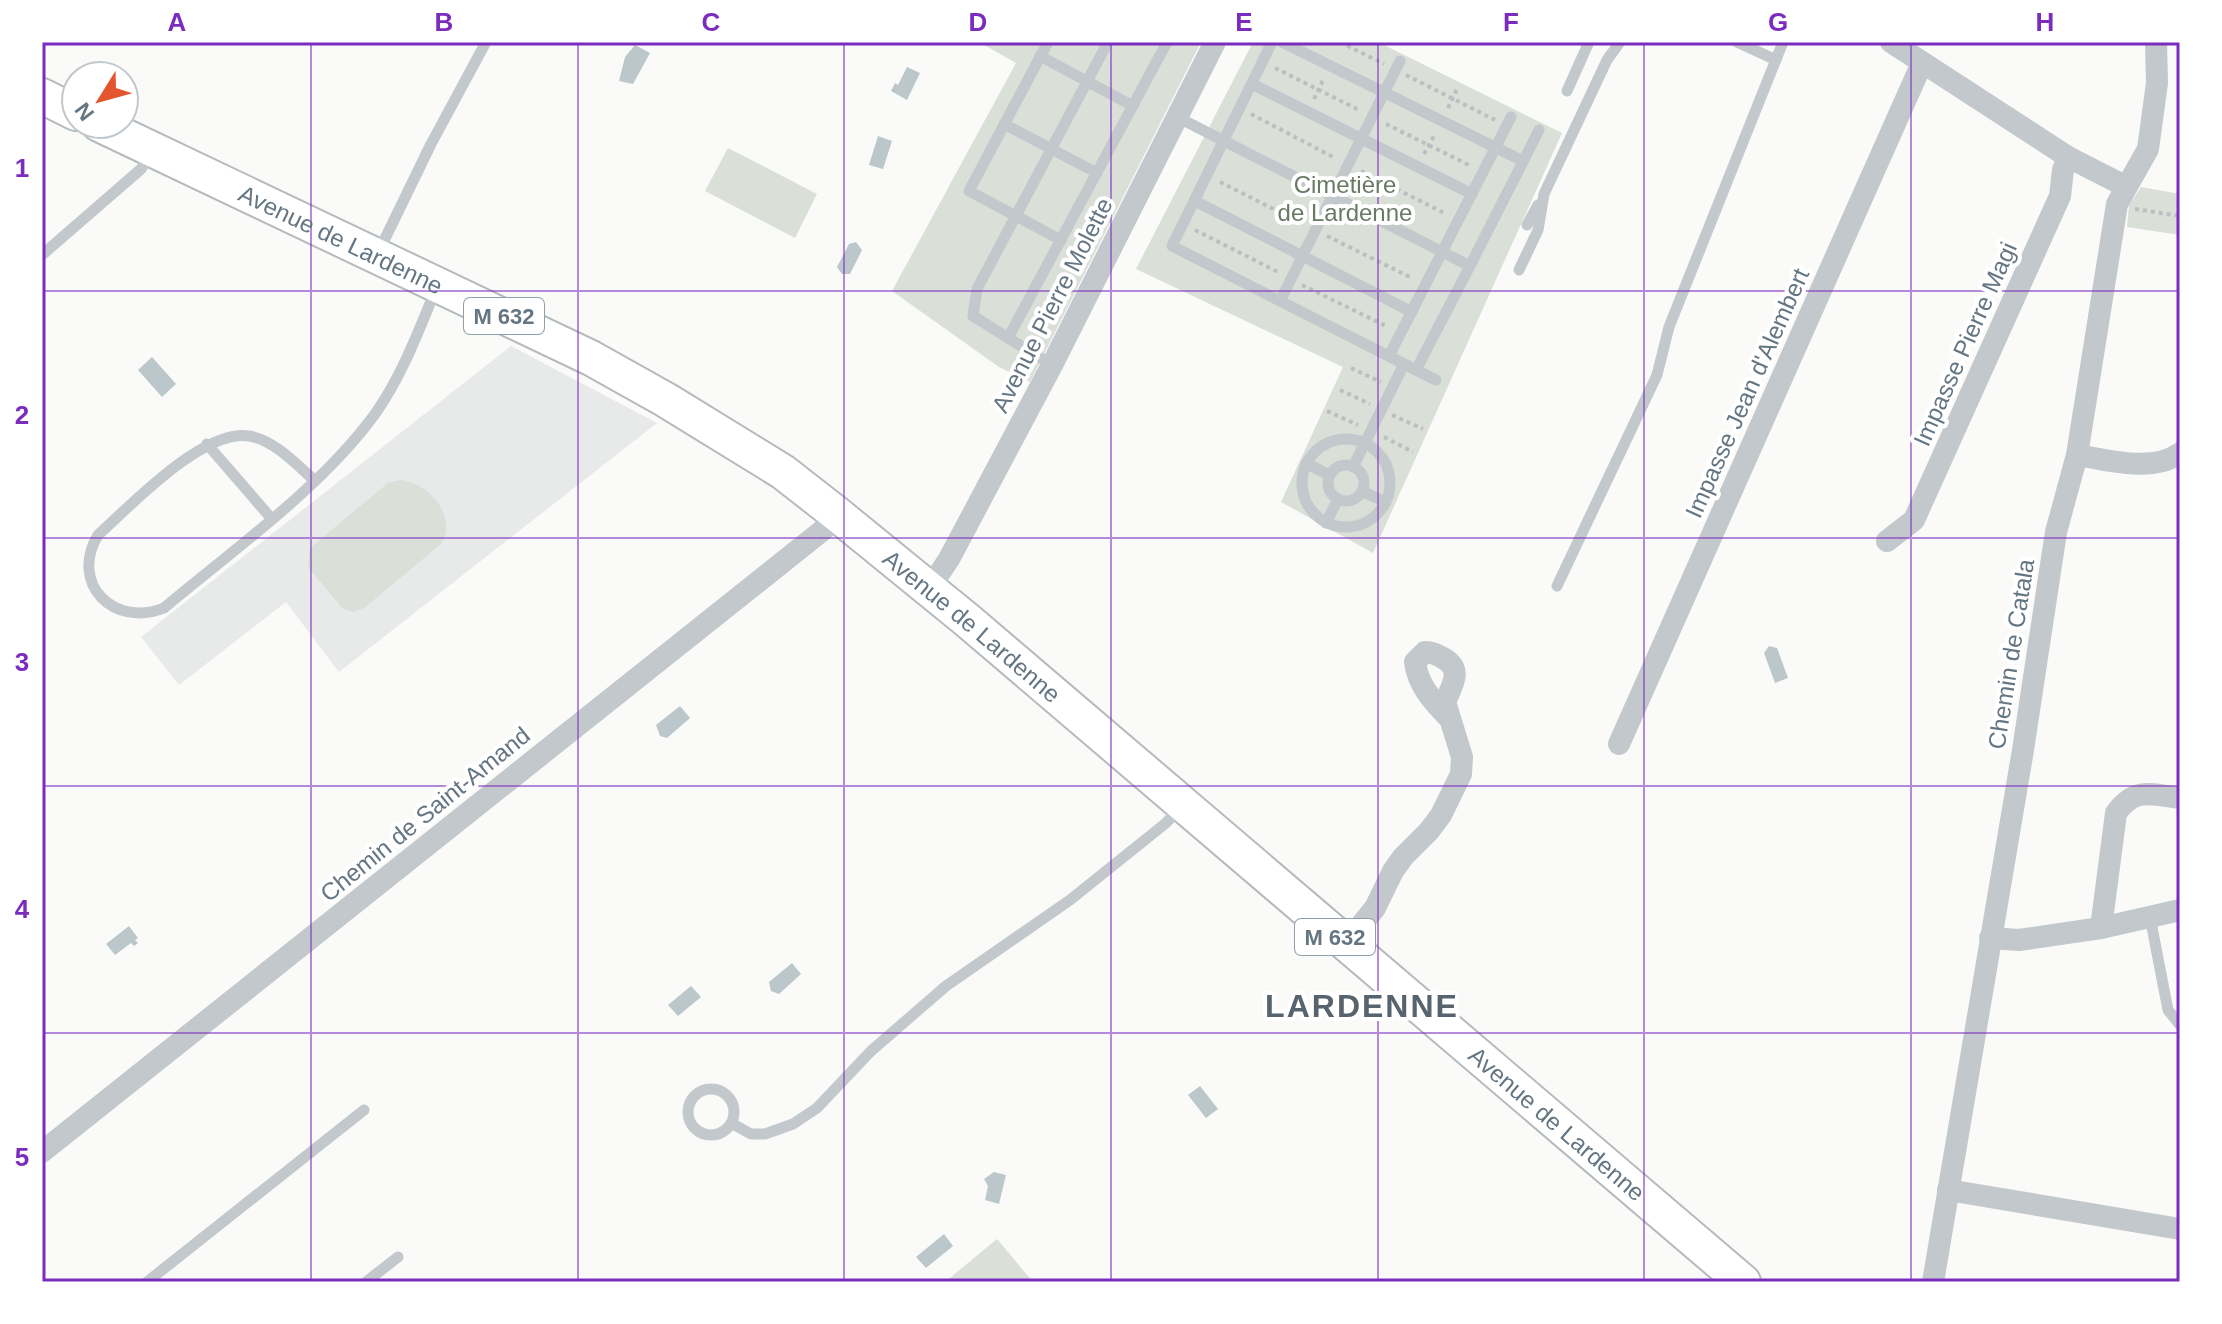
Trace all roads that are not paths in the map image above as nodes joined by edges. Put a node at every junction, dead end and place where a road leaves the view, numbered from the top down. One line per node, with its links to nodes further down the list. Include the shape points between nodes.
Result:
1 (486, 42): 48 (lane)
2 (1048, 42): 14 (lane)
3 (1108, 42): 18 (lane)
4 (1167, 42): 24 (lane)
5 (1215, 42): 25 (street, Avenue Pierre Molette)
6 (1272, 42): 19 (lane)
7 (1282, 42): 21 (lane)
8 (1589, 42): 20 (lane)
9 (1620, 42): 39 (lane)
10 (1737, 42): 15 (lane)
11 (1783, 42): 15 (lane)
12 (1891, 42): 16 (street)
13 (2156, 42): 40 (street, Chemin de Catala, via 2157,83 2148,149)
14 (1040, 56): 18 (lane); 27 (lane)
15 (1776, 60): 76 (lane, via 1669,327 1657,375)
16 (1922, 63): 35 (street); 79 (street, Impasse Jean d'Alembert)
17 (1398, 65): 21 (lane)
18 (1088, 81): 24 (lane); 34 (lane)
19 (1252, 84): 29 (lane); 31 (lane)
20 (1567, 91)
21 (1384, 93): 29 (lane); 32 (lane)
22 (42, 96): 23 (main road)
23 (60, 105)
24 (1133, 106): 37 (lane)
25 (1177, 117): 31 (lane); 58 (street, Avenue Pierre Molette)
26 (1509, 121): 32 (lane)
27 (1004, 124): 34 (lane); 43 (lane, via 969,191)
28 (1539, 130): 36 (lane)
29 (1361, 139): 38 (lane); 41 (lane)
30 (133, 140): 33 (main road, Avenue de Lardenne / M 632)
31 (1223, 142): 41 (lane); 42 (lane)
32 (1495, 148): 36 (lane); 38 (lane)
33 (154, 150): 47 (lane, via 141,169); 48 (main road, Avenue de Lardenne / M 632)
34 (1051, 150): 37 (lane); 43 (lane)
35 (2068, 157): 40 (street); 75 (street, Impasse Pierre Magi, via 2060,196 1914,520)
36 (1523, 161): 50 (lane)
37 (1097, 173): 45 (lane)
38 (1472, 194): 46 (lane)
39 (1544, 194): 44 (lane); 51 (lane, via 1538,230)
40 (2121, 195): 64 (street, Chemin de Catala)
41 (1332, 197): 46 (lane); 49 (lane)
42 (1195, 201): 49 (lane); 53 (lane, via 1172,246)
43 (1016, 216): 45 (lane); 55 (lane, via 977,289 973,316)
44 (1527, 225)
45 (1061, 240): 55 (lane)
46 (1442, 252): 50 (lane); 54 (lane)
47 (42, 255)
48 (377, 255): 52 (main road, Avenue de Lardenne / M 632)
49 (1303, 256): 53 (lane); 54 (lane)
50 (1470, 266): 59 (lane)
51 (1519, 270)
52 (438, 284): 68 (lane, via 403,369 376,413); 72 (main road, Avenue de Lardenne / M 632, via 666,400 783,472)
53 (1280, 301): 56 (lane)
54 (1412, 312): 56 (lane)
55 (1008, 338): 58 (lane)
56 (1389, 356): 57 (lane)
57 (1404, 364): 59 (lane); 61 (lane)
58 (1052, 365): 77 (street, Avenue Pierre Molette)
59 (1416, 370): 60 (lane)
60 (1436, 380)
61 (1365, 443): 65 (lane, via 1331,440); 66 (lane); 71 (lane, via 1388,468)
62 (207, 444): 68 (lane, via 249,436 279,450); 73 (lane); 73 (lane, via 98,535 87,574 96,592 110,605 133,613 147,615 164,608)
63 (2180, 453): 64 (street, via 2149,463)
64 (2077, 455): 85 (street, Chemin de Catala, via 2056,532)
65 (1306, 463): 67 (lane); 74 (lane, via 1303,497)
66 (1353, 467): 67 (lane, via 1340,465); 69 (lane, via 1363,477)
67 (1329, 475): 70 (lane, via 1329,488)
68 (314, 480): 73 (lane)
69 (1362, 491): 70 (lane, via 1351,500); 71 (lane)
70 (1338, 499): 74 (lane)
71 (1385, 502): 74 (lane, via 1360,525)
72 (838, 515): 77 (main road, Avenue de Lardenne / M 632); 90 (street, Chemin de Saint-Amand)
73 (271, 518)
74 (1326, 523)
75 (1887, 541)
76 (1557, 586)
77 (929, 589): 81 (main road, Avenue de Lardenne / M 632)
78 (1449, 718): 86 (street, via 1462,757 1461,774 1441,815 1398,864 1375,908)
79 (1619, 744)
80 (2180, 798): 84 (street, via 2144,793 2126,800 2116,813)
81 (1183, 804): 86 (main road, Avenue de Lardenne / M 632); 89 (lane, via 1070,900 946,986 871,1051 817,1108 765,1134 751,1134)
82 (2180, 910): 83 (street)
83 (2150, 917): 84 (street); 87 (lane, via 2168,1010)
84 (2101, 928): 85 (street, via 2019,940)
85 (1990, 938): 91 (street, Chemin de Catala)
86 (1345, 945): 96 (main road, Avenue de Lardenne / M 632)
87 (2180, 1025)
88 (364, 1110): 94 (lane)
89 (731, 1123): 89 (lane, via 731,1100 718,1090 702,1091 690,1101 688,1117 703,1134 719,1134)
90 (42, 1152)
91 (1948, 1190): 92 (street); 97 (street, Chemin de Catala)
92 (2178, 1229)
93 (398, 1257): 95 (lane)
94 (147, 1282)
95 (366, 1282)
96 (1743, 1282)
97 (1933, 1282)

